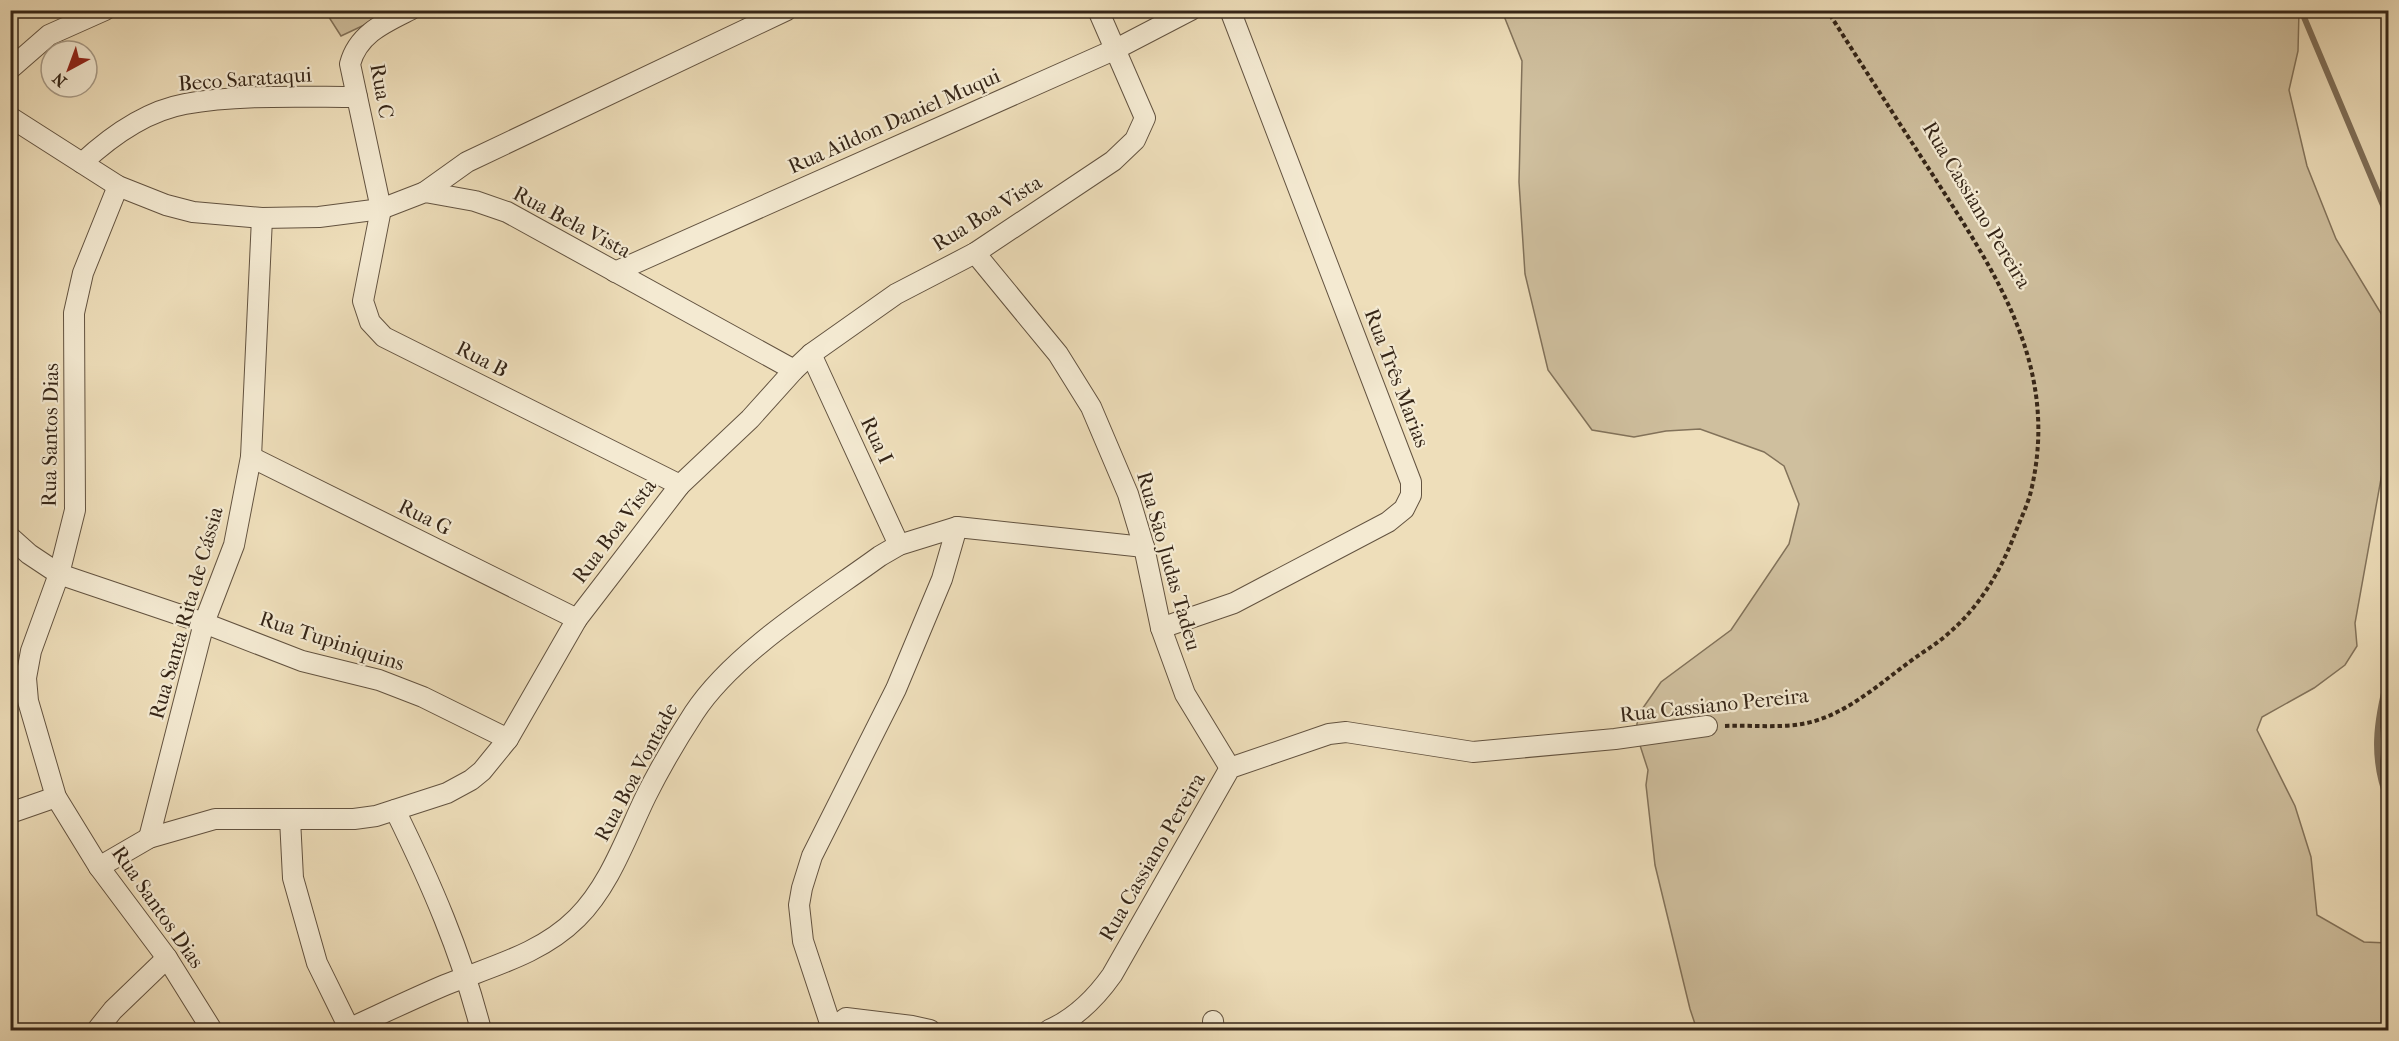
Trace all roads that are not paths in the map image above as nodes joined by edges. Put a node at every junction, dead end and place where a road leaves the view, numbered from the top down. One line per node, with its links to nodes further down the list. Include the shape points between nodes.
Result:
1 (105, 10): 8 (street, via 50,35)
2 (410, 10): 9 (street, Rua C, via 383,23 357,47 350,64)
3 (788, 10): 13 (street, via 467,162)
4 (1098, 10): 7 (street)
5 (1191, 10): 7 (street, Rua Aildon Daniel Muqui)
6 (1230, 10): 29 (street, Rua Três Marias, via 1411,482 1411,495 1404,509 1388,522 1299,570 1234,603)
7 (1116, 49): 16 (street, Rua Boa Vista, via 1145,118 1135,140 1113,161); 17 (street, Rua Aildon Daniel Muqui)
8 (10, 69)
9 (357, 97): 11 (street, Beco Sarataqui, via 184,104 118,133); 14 (street, Rua C)
10 (10, 117): 11 (street)
11 (82, 163): 12 (street)
12 (118, 186): 15 (street, via 193,212); 26 (street, Rua Santos Dias, via 86,264 74,314 77,493)
13 (425, 192): 14 (street); 17 (street, Rua Bela Vista, via 475,201 507,212)
14 (381, 209): 15 (street, via 319,217); 21 (street, Rua B, via 363,301 377,331)
15 (262, 218): 20 (street, Rua Santa Rita de Cássia)
16 (975, 253): 18 (street, Rua Boa Vista, via 896,294); 25 (street, Rua São Judas Tadeu, via 1058,354 1091,407 1128,494)
17 (615, 272): 19 (street, Rua Bela Vista)
18 (811, 354): 19 (street, Rua Boa Vista); 24 (street, Rua I)
19 (794, 370): 21 (street, Rua Boa Vista, via 750,419)
20 (251, 457): 27 (street, Rua G); 28 (street, Rua Santa Rita de Cássia, via 234,544)
21 (680, 485): 27 (street, Rua Boa Vista)
22 (957, 527): 24 (street, Rua Boa Vontade); 25 (street, Rua Boa Vontade); 46 (street, via 942,579 896,689 812,856 802,888 799,904 803,941)
23 (10, 537): 26 (street, Rua Tupiniquins)
24 (899, 546): 41 (street, Rua Boa Vontade, via 823,597 749,654 709,695 648,793 594,899 578,917 543,945)
25 (1144, 547): 29 (street, Rua São Judas Tadeu)
26 (59, 574): 28 (street, Rua Tupiniquins); 30 (street, Rua Santos Dias, via 29,658)
27 (577, 620): 32 (street, Rua Boa Vista)
28 (204, 623): 32 (street, Rua Tupiniquins, via 302,661 379,680); 38 (street, Rua Santa Rita de Cássia)
29 (1161, 628): 33 (street, Rua São Judas Tadeu, via 1185,694)
30 (19, 700): 34 (street, Rua Santos Dias)
31 (1707, 726): 33 (street, Rua Cassiano Pereira, via 1473,752 1346,732 1329,734)
32 (508, 739): 35 (street, Rua Boa Vista, via 466,784)
33 (1230, 768): 48 (street, Rua Cassiano Pereira, via 1112,975 1078,1013)
34 (56, 797): 36 (street); 39 (street, Rua Santos Dias)
35 (395, 810): 37 (street, Rua Boa Vista, via 354,819); 41 (street, via 433,886)
36 (10, 813)
37 (290, 819): 38 (street, Rua Boa Vista, via 226,818); 44 (street, via 293,878 317,963)
38 (149, 838): 39 (street, Rua Boa Vista)
39 (99, 867): 40 (street, Rua Santos Dias)
40 (167, 958): 42 (street); 43 (street, Rua Santos Dias)
41 (467, 976): 44 (street, Rua Boa Vontade); 45 (street)
42 (97, 1030)
43 (212, 1030)
44 (349, 1030)
45 (481, 1030)
46 (831, 1030): 47 (street, via 846,1018)
47 (930, 1030)
48 (1049, 1030)

